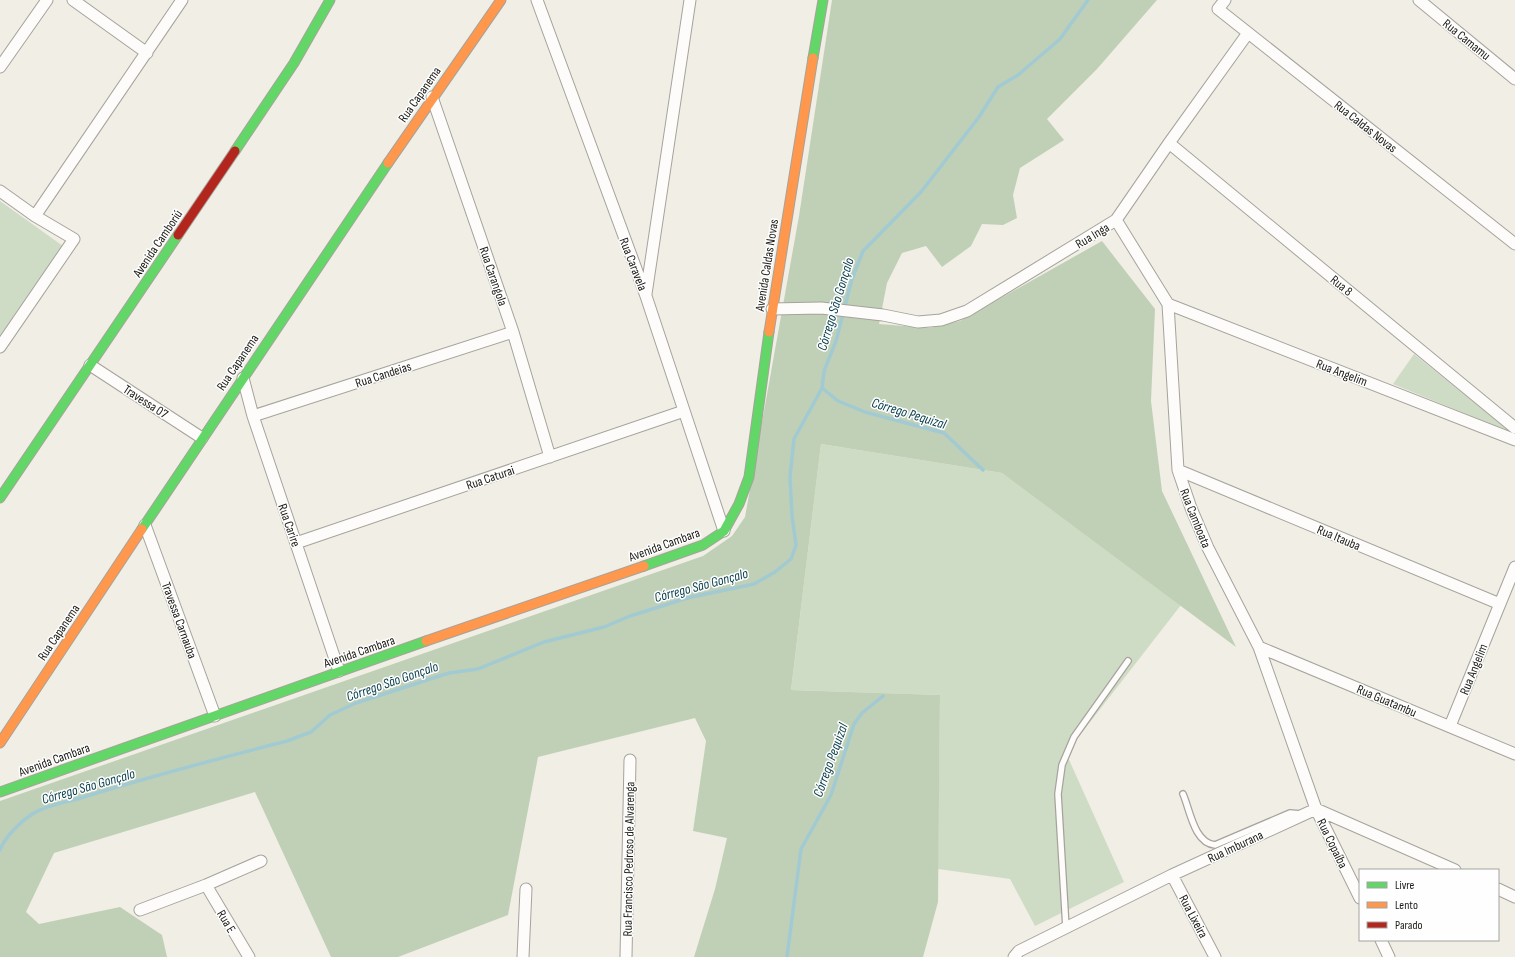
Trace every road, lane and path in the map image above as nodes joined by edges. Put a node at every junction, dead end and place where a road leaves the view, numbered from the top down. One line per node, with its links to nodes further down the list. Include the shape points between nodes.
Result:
1 (47, 0): 13 (street)
2 (73, 0): 12 (street)
3 (182, 0): 12 (street)
4 (330, 0): 26 (street, Avenida Camboriú, via 272,97)
5 (501, 0): 15 (street, Rua Capanema)
6 (537, 0): 21 (street, Rua Caravela)
7 (690, 0): 21 (street)
8 (823, 0): 23 (street, Avenida Caldas Novas)
9 (1419, 0): 14 (street, Rua Camamu)
10 (1222, 4): 11 (street, Rua Caldas Novas)
11 (1248, 33): 16 (street, Rua Inga); 20 (street, Rua Caldas Novas)
12 (146, 53): 18 (street)
13 (0, 67)
14 (1515, 79)
15 (432, 97): 24 (street, Rua Carangola); 27 (street, Rua Capanema)
16 (1169, 143): 19 (street, Rua Inga); 30 (street, Rua 8)
17 (0, 192): 18 (street)
18 (35, 216): 25 (street, via 74,239)
19 (1116, 220): 22 (street, Rua Camboata); 23 (street, Rua Inga, via 967,311 941,320 918,322 883,314 821,308)
20 (1515, 244)
21 (646, 296): 28 (street, Rua Caravela)
22 (1168, 304): 32 (street, Rua Angelim); 34 (street, Rua Camboata)
23 (772, 309): 37 (street, Avenida Caldas Novas, via 748,476 739,504)
24 (513, 332): 29 (street, Rua Candeias); 33 (street, Rua Carangola)
25 (0, 346)
26 (90, 365): 31 (street, Travessa 07); 35 (street, Avenida Camboriú)
27 (242, 378): 29 (street, Rua Carire); 31 (street, Rua Capanema)
28 (684, 411): 33 (street, Rua Caturai); 37 (street, Rua Caravela)
29 (253, 416): 38 (street, Rua Carire)
30 (1515, 428)
31 (202, 438): 36 (street, Rua Capanema)
32 (1515, 440)
33 (550, 457): 38 (street, Rua Caturai)
34 (1178, 470): 40 (street, Rua Itauba); 41 (street, Rua Camboata, via 1208,548)
35 (0, 498)
36 (145, 525): 44 (street, Travessa Carnauba); 46 (street, Rua Capanema)
37 (724, 531): 43 (street, Avenida Cambara, via 703,545)
38 (296, 543): 43 (street, Rua Carire)
39 (1515, 567): 40 (street, Rua Angelim)
40 (1500, 604): 45 (street, Rua Angelim)
41 (1259, 647): 45 (street, Rua Guatambu); 51 (street, Rua Camboata)
42 (1128, 661): 62 (lane, via 1074,738 1062,765 1058,794)
43 (339, 671): 44 (street, Avenida Cambara)
44 (215, 716): 49 (street, Avenida Cambara)
45 (1450, 726): 47 (street, Rua Guatambu)
46 (0, 743)
47 (1515, 754)
48 (630, 760): 67 (street, Rua Francisco Pedroso de Alvarenga)
49 (0, 792)
50 (1183, 794): 52 (lane, via 1200,838 1208,844 1215,845 1290,813)
51 (1316, 809): 52 (street, Rua Imburana); 54 (street); 59 (street, Rua Copaíba)
52 (1304, 815): 55 (street, Rua Imburana)
53 (261, 861): 56 (street)
54 (1452, 869)
55 (1172, 875): 62 (street, Rua Imburana); 68 (street, Rua Lixeira)
56 (206, 885): 61 (street); 65 (street, Rua E)
57 (526, 889): 66 (street)
58 (1499, 889): 60 (street)
59 (1359, 896)
60 (1515, 896)
61 (140, 910)
62 (1066, 928): 64 (street, Rua Imburana)
63 (1381, 941): 69 (street)
64 (1017, 954)
65 (249, 957)
66 (524, 957)
67 (626, 957)
68 (1215, 957)
69 (1389, 957)

